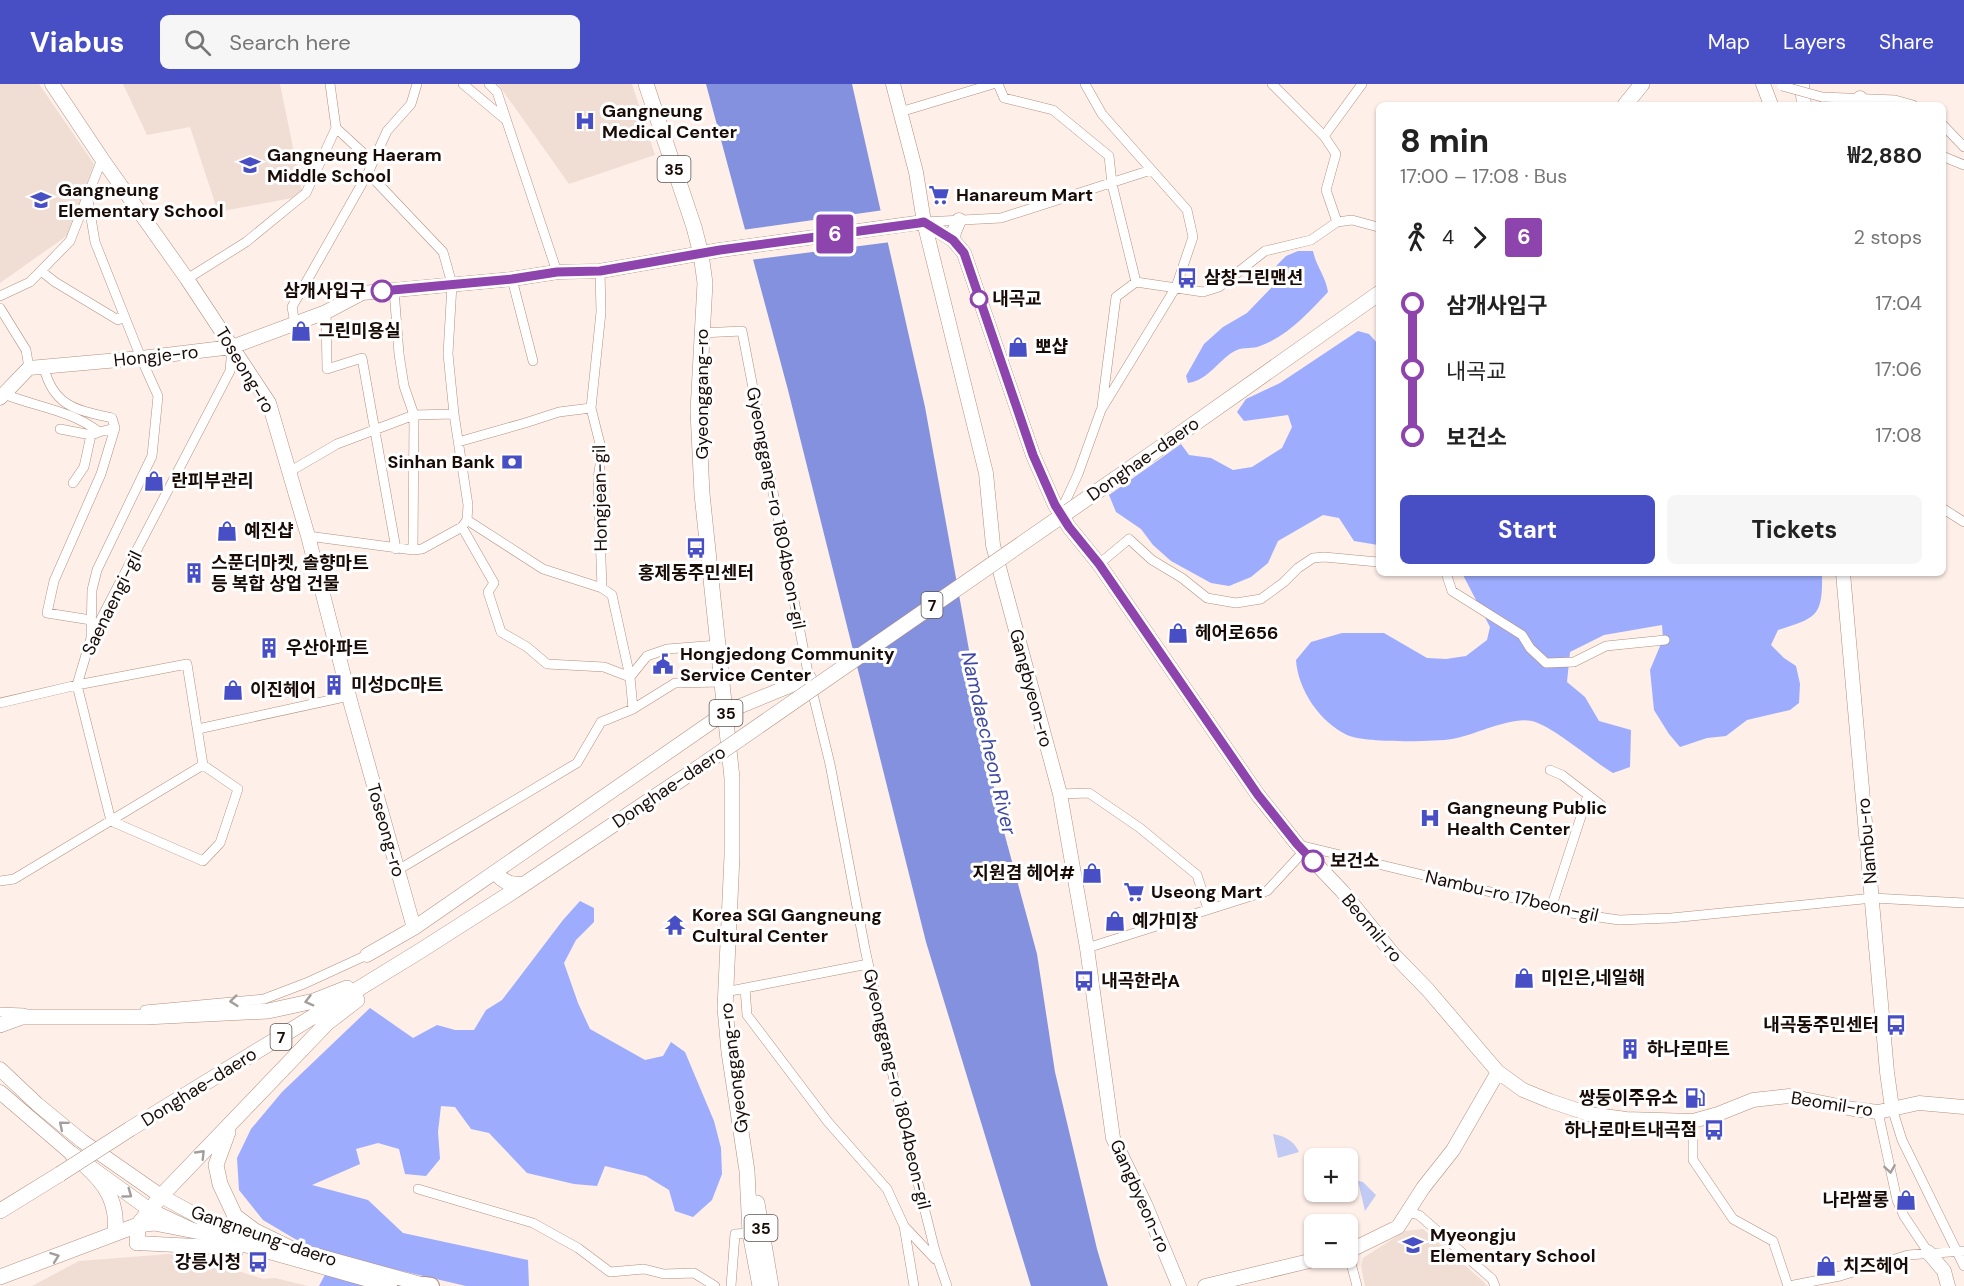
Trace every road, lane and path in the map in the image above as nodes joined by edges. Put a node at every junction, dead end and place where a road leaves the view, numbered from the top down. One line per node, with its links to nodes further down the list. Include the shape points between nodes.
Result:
1 (52, 84): 30 (street, Toseong-ro)
2 (330, 84): 25 (street)
3 (417, 84): 31 (street, via 411,104 387,131)
4 (463, 84): 24 (street)
5 (489, 84): 24 (street, via 497,92)
6 (646, 84): 42 (main road, Gyeonggang-ro / 35)
7 (893, 84): 23 (street, Gangbyeon-ro)
8 (993, 84): 17 (street)
9 (998, 84): 35 (street, via 1005,98 1053,110 1082,132 1109,156)
10 (1085, 84): 33 (street, via 1102,114)
11 (1272, 84): 27 (street)
12 (1362, 84): 27 (street)
13 (1642, 84): 19 (main road)
14 (1763, 84): 20 (street)
15 (1802, 84): 21 (street)
16 (1781, 85): 18 (street, bridge, via 1822,97)
17 (978, 86): 23 (street)
18 (1859, 101): 22 (street)
19 (1627, 102)
20 (1770, 102)
21 (1804, 102)
22 (1902, 102)
23 (900, 112): 39 (street, Gangbyeon-ro, via 916,172)
24 (506, 120): 45 (street)
25 (336, 128): 31 (street); 46 (street, via 306,193 246,242)
26 (1946, 128): 28 (street)
27 (1324, 136): 38 (street, via 1336,154 1326,190)
28 (1964, 147)
29 (1946, 158): 32 (street)
30 (102, 159): 36 (street); 46 (street, Toseong-ro)
31 (373, 162): 34 (street)
32 (1964, 165)
33 (1151, 171): 35 (street); 50 (street, via 1187,210 1193,237)
34 (368, 173): 49 (street, via 443,252); 57 (street, via 292,307)
35 (1112, 183): 37 (street, via 1001,218); 48 (street)
36 (87, 194): 43 (street, via 70,240); 56 (street, via 95,242)
37 (959, 220): 39 (street); 41 (street)
38 (1337, 222): 40 (street, via 1352,220); 50 (street, via 1311,240 1265,251 1219,287 1203,292)
39 (922, 223): 41 (street, Beomil-ro); 42 (street, Hongje-ro); 103 (street, Gangbyeon-ro, via 986,473 993,545)
40 (1376, 226)
41 (953, 240): 77 (street, Beomil-ro, via 964,253 1033,455)
42 (701, 254): 44 (street, Hongje-ro); 58 (main road, Gyeonggang-ro / 35, via 705,283)
43 (41, 271): 53 (street, via 30,282); 56 (street, via 118,320)
44 (600, 271): 45 (street, Hongje-ro); 65 (street, via 601,312)
45 (557, 272): 47 (street, Hongje-ro)
46 (187, 279): 59 (street, Toseong-ro)
47 (512, 279): 49 (street, Hongje-ro); 61 (street)
48 (1136, 282): 50 (street); 66 (street, via 1116,297)
49 (452, 284): 51 (street, Hongje-ro); 67 (street, via 448,354)
50 (1176, 287): 66 (street)
51 (394, 290): 55 (street, Hongje-ro, via 362,293); 68 (street, via 404,386)
52 (1376, 295): 111 (main road, Donghae-daero / 7, bridge, via 698,768)
53 (0, 296)
54 (0, 308): 62 (street, via 26,350)
55 (326, 312): 57 (street, Hongje-ro); 71 (street, via 327,369 362,358)
56 (124, 315): 60 (street)
57 (295, 324): 59 (street, Hongje-ro)
58 (701, 333): 91 (main road, Gyeonggang-ro / 35, via 698,411 702,494); 93 (street, Gyeonggang-ro 1804beon-gil, via 741,331)
59 (232, 347): 60 (street, Hongje-ro); 74 (street, Toseong-ro, via 269,403); 89 (street, Saenaengi-gil, via 230,371)
60 (141, 358): 63 (street, Hongje-ro); 88 (street, via 158,396 152,456 97,570)
61 (532, 361)
62 (29, 368): 63 (street, Hongje-ro); 64 (street)
63 (44, 368): 69 (street, via 49,385 76,410 112,418)
64 (2, 396): 72 (street, via 61,412 88,424)
65 (591, 408): 73 (street, via 559,412); 87 (street, Hongjean-gil, via 602,452 598,478)
66 (1101, 410): 77 (street)
67 (454, 414): 68 (street); 73 (street)
68 (414, 415): 71 (street); 82 (street)
69 (115, 428): 72 (street); 88 (street, via 101,474 54,581 47,613)
70 (60, 429): 72 (street)
71 (376, 430): 74 (street, via 337,444); 81 (street)
72 (95, 434): 75 (street, via 87,446 84,467)
73 (458, 442): 79 (street, via 468,505)
74 (289, 471): 80 (street, Toseong-ro)
75 (73, 483)
76 (1946, 511): 78 (street)
77 (1060, 513): 84 (street, Beomil-ro)
78 (1964, 522)
79 (465, 524): 82 (street, via 422,549); 87 (street, via 543,569); 92 (street, via 494,583 488,592 501,632 547,664 604,667)
80 (308, 536): 81 (street); 96 (street, Toseong-ro)
81 (396, 549): 82 (street)
82 (413, 550)
83 (1376, 562): 84 (street, via 1313,558 1261,599 1236,603 1207,598 1129,539)
84 (1099, 564): 107 (street, Beomil-ro, via 1258,795)
85 (1447, 576): 90 (street, via 1452,591 1522,635 1546,663 1574,662 1606,646)
86 (1843, 576): 112 (street, Nambu-ro)
87 (602, 588): 92 (street, via 612,595)
88 (91, 620): 89 (street)
89 (91, 638): 95 (street, Saenaengi-gil)
90 (1665, 640)
91 (718, 645): 92 (street, via 668,649 647,656); 94 (main road, Gyeonggang-ro / 35)
92 (630, 677): 98 (street)
93 (809, 678): 99 (street); 120 (street, Gyeonggang-ro 1804beon-gil, via 830,764)
94 (722, 682): 98 (street, via 675,683); 99 (main road, Gyeonggang-ro / 35)
95 (77, 685): 97 (street); 100 (street, via 187,664); 106 (street)
96 (349, 696): 100 (street); 108 (street, Toseong-ro)
97 (0, 703)
98 (633, 709): 108 (street, via 602,722 577,764)
99 (726, 712): 109 (street); 122 (main road, Gyeonggang-ro / 35, via 732,778 732,856)
100 (198, 729): 101 (street)
101 (203, 765): 106 (street); 106 (street, via 238,789 220,843 203,861)
102 (1550, 770): 104 (street)
103 (1060, 794): 115 (street, via 1089,793 1140,828 1197,875); 118 (street, Gangbyeon-ro)
104 (1588, 795): 105 (street); 114 (street)
105 (1601, 804)
106 (111, 821): 110 (street, via 14,879)
107 (1300, 848): 114 (street, Nambu-ro 17beon-gil); 115 (street, via 1267,891); 127 (street, Beomil-ro)
108 (398, 870): 116 (street, Toseong-ro)
109 (496, 872): 111 (main road, via 507,883); 116 (street)
110 (0, 881)
111 (524, 884): 117 (main road, Donghae-daero / 7)
112 (1873, 898): 113 (street, Nambu-ro 17beon-gil); 114 (street, Nambu-ro 17beon-gil, via 1618,920); 130 (street, Nambu-ro)
113 (1964, 903)
114 (1551, 908)
115 (1208, 909): 118 (street)
116 (414, 928): 119 (street)
117 (425, 948): 124 (main road, one-way to 124, via 344,989 314,1001 268,1011); 132 (main road, via 327,1023); 139 (main road, Donghae-daero / 7, bridge)
118 (1087, 948): 164 (street, Gangbyeon-ro, via 1113,1138)
119 (367, 955): 123 (street, one-way to 123, via 264,999 147,1010)
120 (868, 964): 121 (street); 151 (street, Gyeonggang-ro 1804beon-gil)
121 (745, 988): 122 (street); 142 (street, via 747,1015 828,1122 887,1189)
122 (725, 992): 135 (main road, Gyeonggang-ro / 35, via 729,1052)
123 (0, 1014): 124 (main road)
124 (22, 1017): 125 (main road)
125 (0, 1025)
126 (0, 1069): 137 (street, Gangneung-daero, one-way to 126, via 81,1141)
127 (1498, 1072): 133 (street, Beomil-ro, via 1523,1090 1589,1114); 140 (street, via 1453,1150)
128 (0, 1092): 134 (street, Gangneung-daero)
129 (1964, 1107): 130 (street, Beomil-ro, via 1919,1103)
130 (1892, 1108): 131 (street, Beomil-ro); 148 (street, via 1902,1140)
131 (1878, 1112): 133 (street, Beomil-ro, via 1789,1096 1753,1100); 149 (street, one-way to 149, via 1897,1200)
132 (233, 1120): 137 (main road, one-way to 132); 150 (main road, via 216,1164 220,1184 236,1216)
133 (1693, 1121): 168 (street, via 1693,1160 1733,1219 1773,1241)
134 (72, 1154): 138 (street, Gangneung-daero, one-way to 138); 145 (main road, via 109,1193 117,1218)
135 (747, 1171): 144 (main road, Gyeonggang-ro / 35); 161 (main road, Gyeonggang-ro / 35, via 756,1191)
136 (418, 1189): 159 (street, via 533,1223 578,1248 610,1272 644,1269 664,1274 694,1273)
137 (161, 1196): 138 (main road); 150 (street, Gangneung-daero, via 203,1219)
138 (150, 1210): 141 (main road); 143 (street, Gangneung-daero)
139 (0, 1211)
140 (1407, 1212): 147 (street, via 1398,1227); 167 (street, via 1419,1215)
141 (138, 1225): 143 (main road, via 154,1223); 145 (main road); 146 (main road)
142 (904, 1226): 151 (street); 162 (street)
143 (195, 1231): 150 (street, Gangneung-daero)
144 (750, 1233): 160 (street, via 735,1234); 161 (main road, Gyeonggang-ro / 35)
145 (115, 1238): 155 (main road, one-way to 145)
146 (137, 1243): 150 (street, via 215,1247 264,1258)
147 (1358, 1247)
148 (1959, 1251): 149 (street); 153 (street)
149 (1928, 1252): 156 (street, via 1908,1255); 169 (street, via 1944,1271)
150 (291, 1254): 157 (street, Gangneung-daero); 158 (street, Gangneung-daero)
151 (939, 1262): 163 (street, Gyeonggang-ro 1804beon-gil)
152 (1304, 1262): 165 (street)
153 (1964, 1266)
154 (1352, 1268): 166 (street)
155 (0, 1277)
156 (1842, 1281): 168 (street)
157 (390, 1286)
158 (428, 1286)
159 (715, 1286)
160 (731, 1286)
161 (762, 1286)
162 (914, 1286)
163 (947, 1286)
164 (1179, 1286)
165 (1205, 1286)
166 (1357, 1286)
167 (1495, 1286)
168 (1789, 1286)
169 (1948, 1286)

